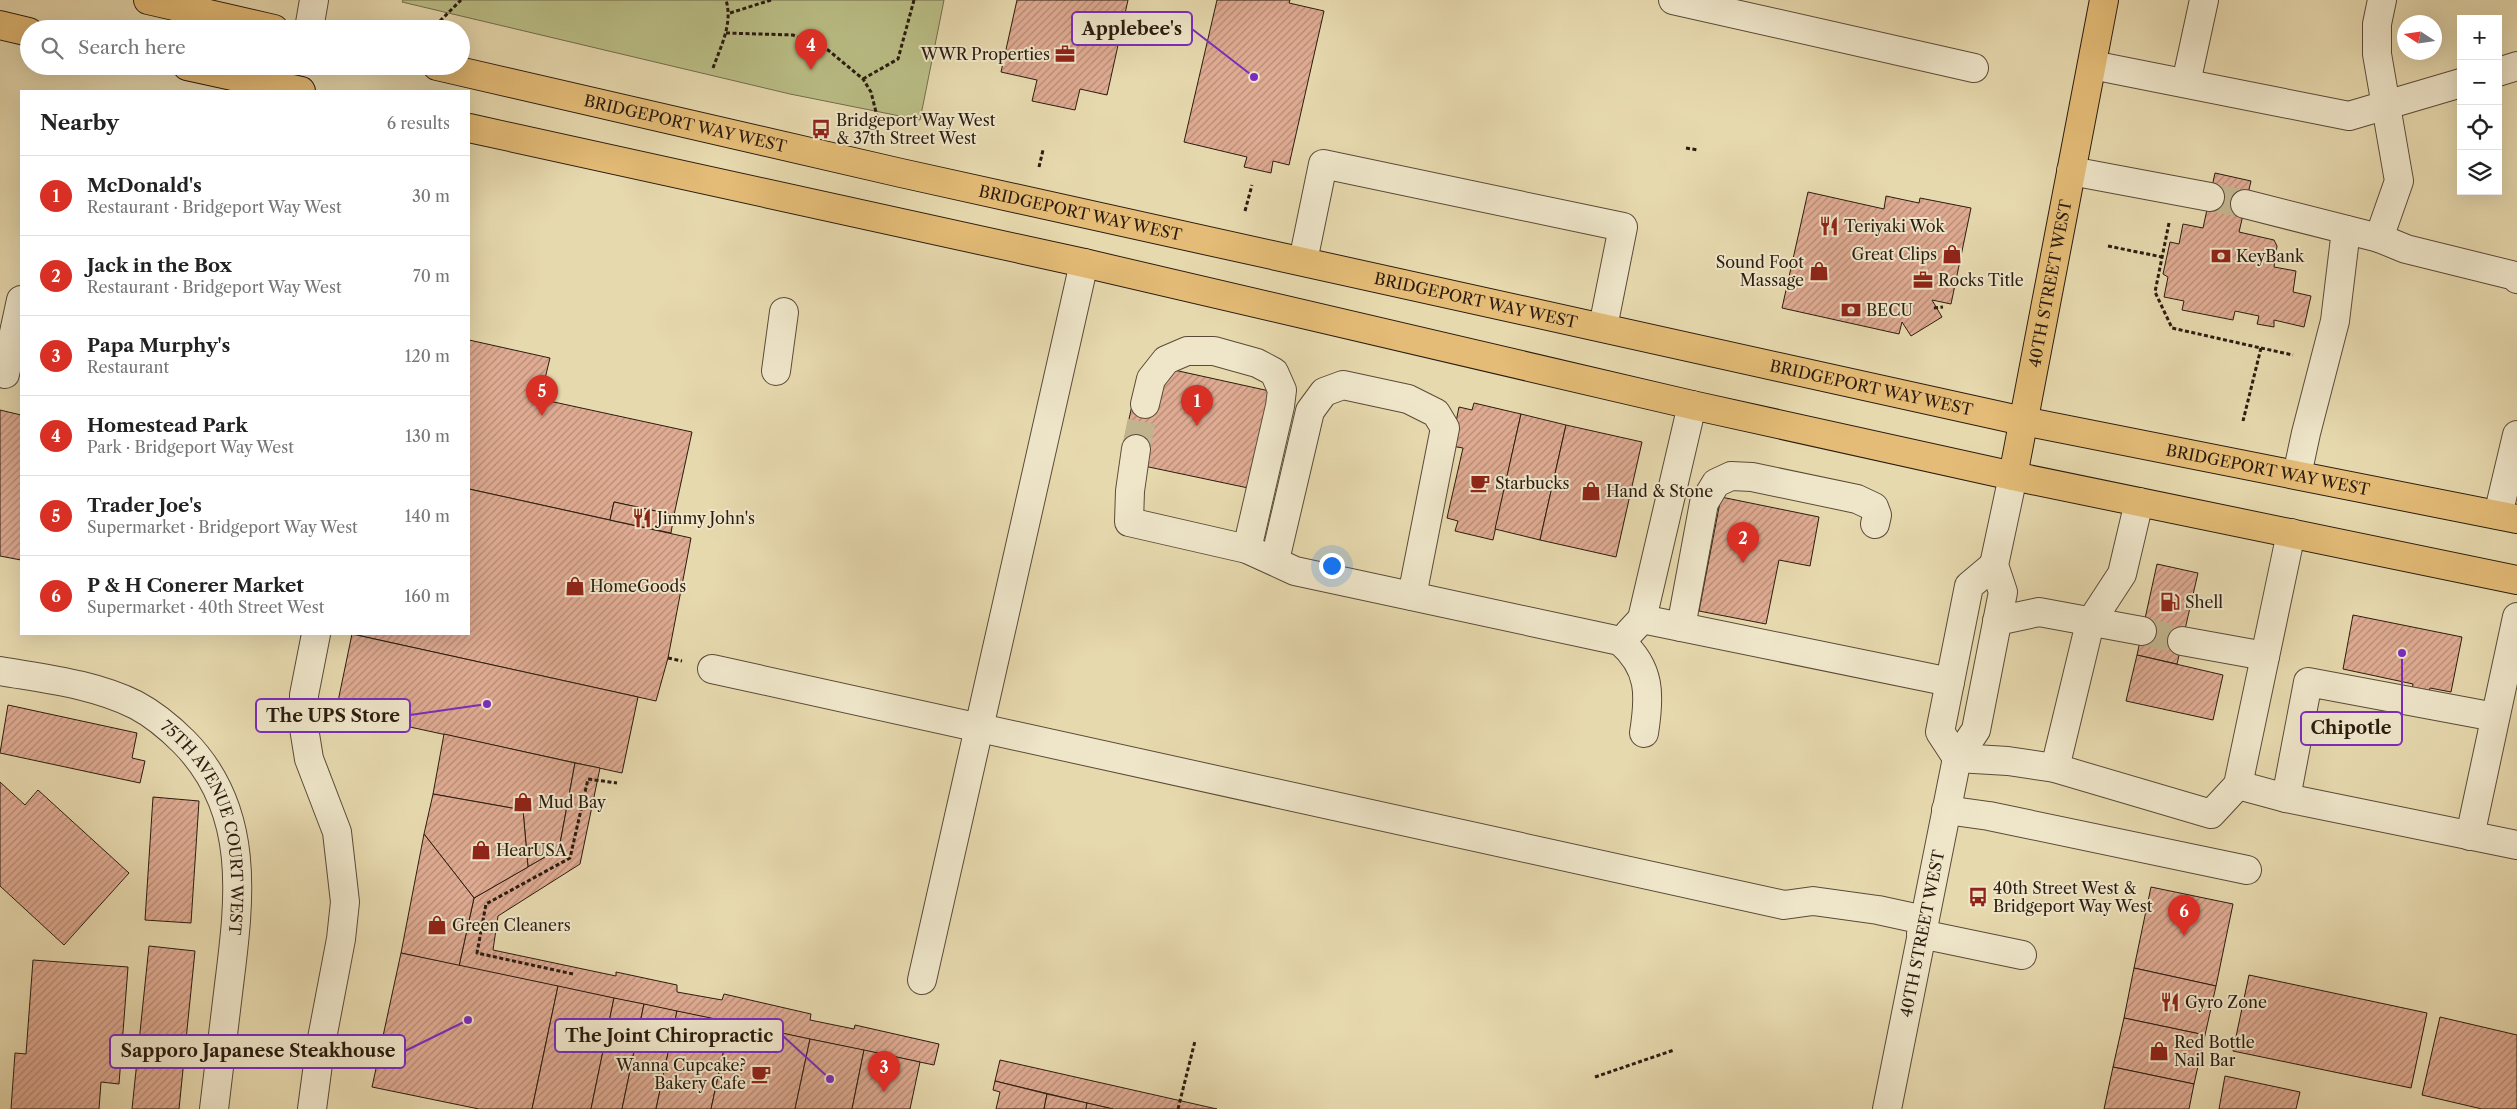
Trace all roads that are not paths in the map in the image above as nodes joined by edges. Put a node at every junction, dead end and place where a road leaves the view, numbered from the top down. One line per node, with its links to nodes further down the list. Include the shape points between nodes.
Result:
1 (148, 0): 7 (main road)
2 (314, 0): 8 (street)
3 (1672, 0): 13 (street)
4 (2104, 0): 11 (main road, 40TH STREET WEST)
5 (2204, 0): 17 (street)
6 (2382, 0): 20 (street, via 2376,54)
7 (235, 20)
8 (310, 20)
9 (0, 25): 10 (main road)
10 (20, 30)
11 (2092, 65): 17 (street); 22 (main road, 40TH STREET WEST)
12 (2517, 66): 14 (street)
13 (1974, 68)
14 (2502, 71)
15 (470, 74): 27 (main road, BRIDGEPORT WAY WEST)
16 (228, 75): 19 (main road)
17 (2186, 83): 20 (street, via 2349,116)
18 (2457, 84): 20 (street)
19 (296, 90)
20 (2385, 106): 26 (street, via 2399,181)
21 (470, 128): 28 (main road)
22 (2071, 171): 23 (street); 37 (main road, 40TH STREET WEST)
23 (2210, 197)
24 (2245, 204): 25 (street)
25 (2346, 230): 26 (street); 40 (street, via 2335,321)
26 (2379, 238): 29 (street, via 2406,249)
27 (1303, 261): 32 (main road, BRIDGEPORT WAY WEST); 32 (street, via 1323,164 1622,227)
28 (1084, 263): 36 (main road); 65 (street)
29 (2517, 279)
30 (20, 306): 34 (street)
31 (784, 312): 33 (street)
32 (1603, 327): 37 (main road, BRIDGEPORT WAY WEST)
33 (776, 371)
34 (9, 375)
35 (1145, 404): 46 (street, via 1151,379 1166,360 1188,350 1214,350 1257,363 1274,372 1282,390 1280,406)
36 (1692, 405): 41 (main road); 52 (street)
37 (2023, 421): 40 (main road, BRIDGEPORT WAY WEST); 41 (main road, 40TH STREET WEST)
38 (2517, 435): 43 (street)
39 (1136, 449): 46 (street, via 1129,522)
40 (2297, 475): 43 (main road, BRIDGEPORT WAY WEST)
41 (2013, 476): 42 (main road); 48 (street, 40TH STREET WEST)
42 (2139, 502): 45 (main road); 54 (street, via 2122,574)
43 (2508, 517)
44 (1875, 524): 55 (street, via 1877,515 1874,507 1857,499 1752,477 1731,476 1716,483 1704,503)
45 (2291, 533): 49 (main road); 60 (street)
46 (1246, 549): 47 (street)
47 (1275, 560): 50 (street, via 1294,571); 50 (street, via 1310,411 1324,392 1344,385 1408,399 1436,413 1445,428)
48 (1994, 565): 53 (street, 40TH STREET WEST, via 2003,592); 63 (street, via 1969,586)
49 (2517, 580)
50 (1412, 596): 58 (street)
51 (2517, 617): 64 (street)
52 (1642, 619): 55 (street); 58 (street)
53 (1997, 621): 54 (street, via 2039,612); 67 (street, 40TH STREET WEST, via 1976,730)
54 (2090, 623): 56 (street); 68 (street)
55 (1681, 627): 63 (street)
56 (2142, 631)
57 (316, 635): 79 (street, via 304,695 304,728 309,759 337,832 345,902)
58 (1620, 642): 66 (street, via 1635,656 1646,679)
59 (2182, 642): 60 (street)
60 (2264, 656): 69 (street)
61 (712, 669): 65 (street)
62 (0, 671): 78 (street, 75TH AVENUE COURT WEST, via 80,685 136,705 175,733 196,754 212,777 226,806 234,839 238,879 236,934)
63 (1950, 682): 67 (street, via 1940,732)
64 (2495, 717): 70 (street, via 2308,682); 72 (street)
65 (979, 726): 75 (street, via 1784,905 1813,901 1878,910); 77 (street)
66 (1644, 733)
67 (1956, 758): 68 (street); 71 (street, 40TH STREET WEST)
68 (2055, 768): 69 (street, via 2211,814)
69 (2238, 785): 70 (street)
70 (2286, 798): 72 (street)
71 (1946, 810): 74 (street, via 1989,816); 75 (street, 40TH STREET WEST)
72 (2470, 836): 73 (street)
73 (2517, 845)
74 (2247, 870)
75 (1922, 927): 76 (street); 80 (street, 40TH STREET WEST)
76 (2022, 955)
77 (922, 980)
78 (214, 1109)
79 (312, 1109)
80 (1886, 1109)

